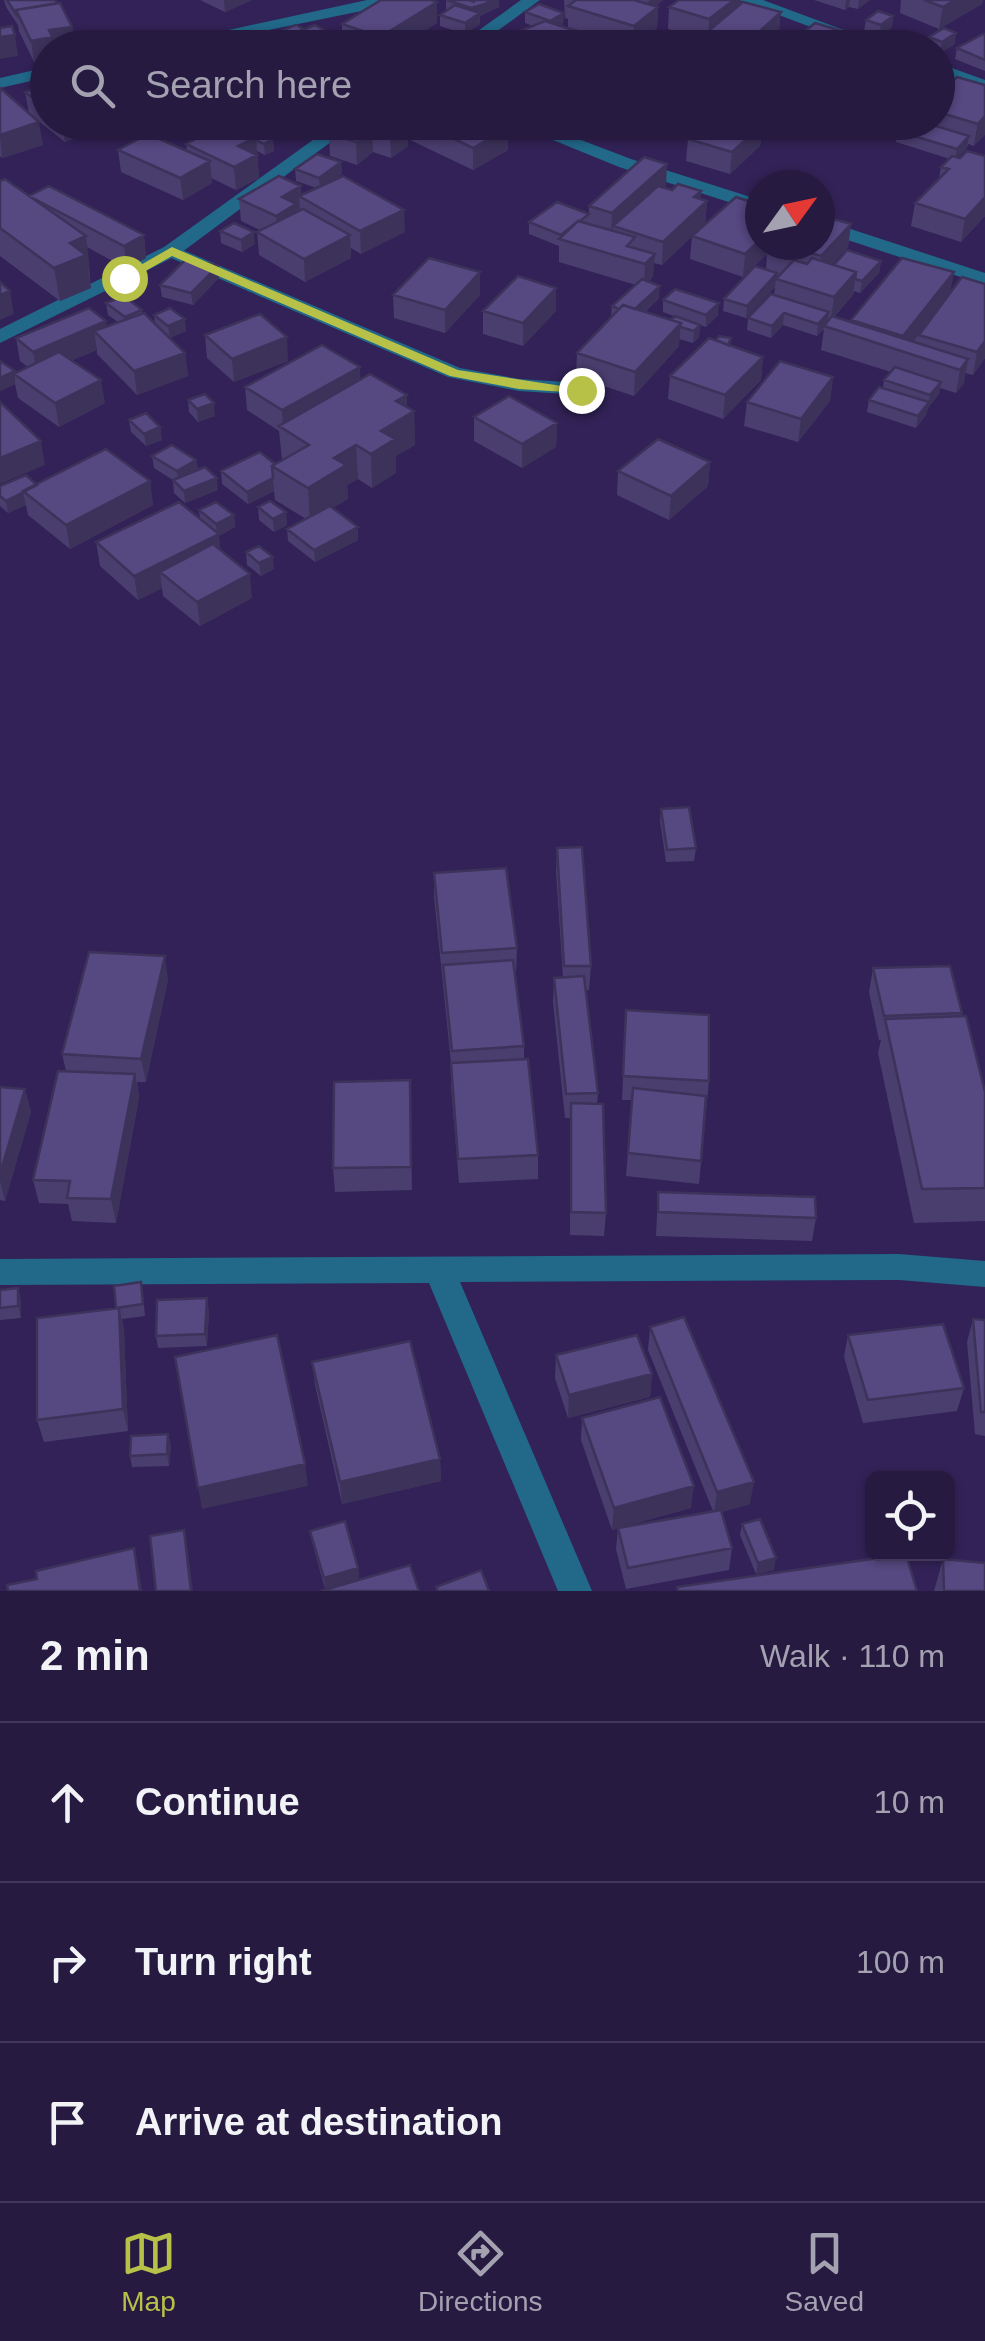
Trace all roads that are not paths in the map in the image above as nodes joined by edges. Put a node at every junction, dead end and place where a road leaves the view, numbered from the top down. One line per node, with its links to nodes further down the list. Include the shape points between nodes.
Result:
1 (390, 0): 4 (street)
2 (532, 0): 5 (street)
3 (747, 0): 6 (street)
4 (242, 30)
5 (488, 30)
6 (833, 30)
7 (955, 75): 10 (street)
8 (30, 76): 9 (street)
9 (0, 83)
10 (985, 86)
11 (325, 140): 15 (street)
12 (564, 140): 13 (street)
13 (745, 201)
14 (835, 229): 16 (street)
15 (172, 251): 17 (street); 18 (street, via 455,373)
16 (985, 279)
17 (0, 337)
18 (581, 390)
19 (0, 1272): 20 (street)
20 (440, 1272): 21 (street, via 899,1267); 22 (street)
21 (985, 1274)
22 (575, 1591)

